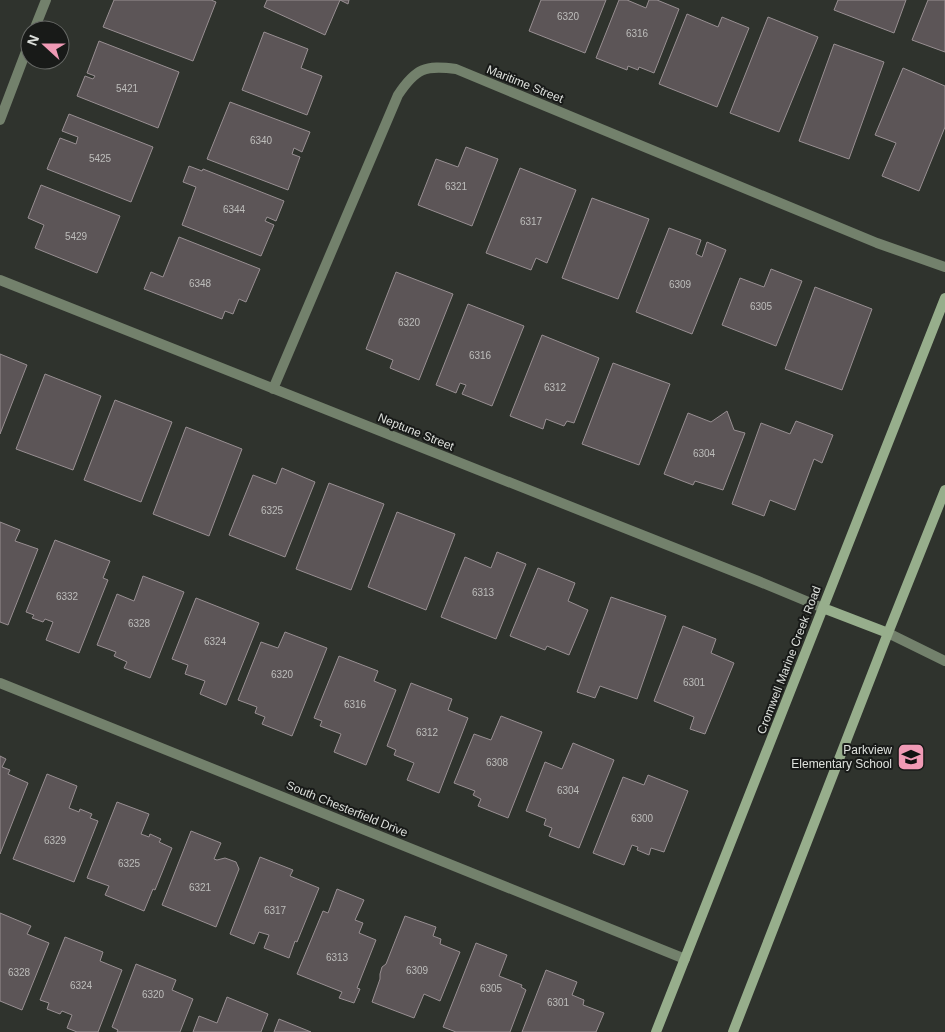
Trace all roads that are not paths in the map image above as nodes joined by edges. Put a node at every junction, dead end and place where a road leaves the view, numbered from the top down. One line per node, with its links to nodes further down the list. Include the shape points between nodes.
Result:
1 (46, 0): 2 (street)
2 (38, 20)
3 (20, 67): 4 (street)
4 (0, 120)
5 (945, 267): 8 (street, Maritime Street, via 877,243 456,69 438,67 422,70 408,80 398,95)
6 (0, 280): 8 (street, Neptune Street)
7 (945, 298): 10 (main road, Cromwell Marine Creek Road)
8 (273, 389): 10 (street, Neptune Street)
9 (945, 490): 11 (main road)
10 (823, 608): 11 (main road); 14 (main road, Cromwell Marine Creek Road)
11 (888, 633): 12 (street); 16 (main road)
12 (945, 661)
13 (0, 683): 14 (street, South Chesterfield Drive)
14 (685, 959): 15 (main road, Cromwell Marine Creek Road)
15 (656, 1032)
16 (733, 1032)

